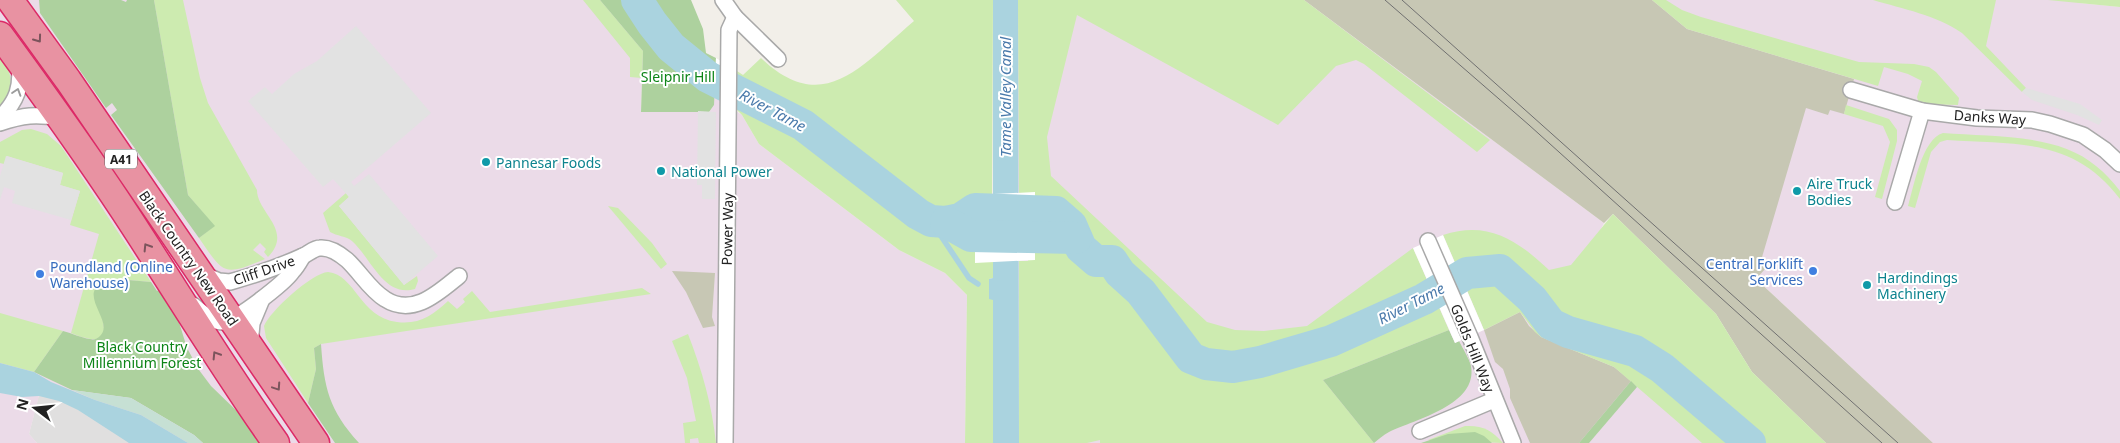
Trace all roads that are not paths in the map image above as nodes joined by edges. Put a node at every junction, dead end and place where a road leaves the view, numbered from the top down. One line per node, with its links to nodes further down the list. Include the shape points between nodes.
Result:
1 (722, 0): 3 (street)
2 (18, 5): 16 (highway, Black Country New Road / A41, one-way to 16)
3 (735, 17): 5 (street); 26 (street, Power Way, via 729,30)
4 (0, 35): 6 (highway, Black Country New Road / A41)
5 (778, 59)
6 (19, 61): 9 (street, one-way to 6, via 16,98 21,79); 10 (highway, Black Country New Road / A41)
7 (1851, 90): 8 (street, Danks Way)
8 (1922, 111): 12 (street, Danks Way, via 2050,124 2083,135); 13 (street)
9 (0, 118)
10 (60, 118): 11 (street, via 30,115); 18 (highway, Black Country New Road / A41, one-way to 10)
11 (0, 123)
12 (2120, 164)
13 (1895, 202)
14 (1428, 241): 22 (street, Golds Hill Way)
15 (303, 256): 16 (street, Cliff Drive, via 230,282 218,281); 17 (street, Cliff Drive, via 318,248 340,254 384,299 411,306 425,301); 19 (street, Cliff Drive, via 292,273)
16 (197, 270): 20 (highway, Black Country New Road / A41)
17 (459, 276)
18 (168, 281): 20 (street, via 206,317 222,322); 24 (highway, Black Country New Road / A41, one-way to 18)
19 (263, 298): 20 (street, Cliff Drive); 21 (street, Cliff Drive, via 252,323)
20 (232, 319): 21 (highway, Black Country New Road / A41)
21 (250, 346): 25 (highway, Black Country New Road / A41, one-way to 25)
22 (1494, 400): 23 (street, Golds Hill Way); 27 (street, Golds Hill Way)
23 (1420, 431)
24 (276, 443)
25 (316, 443)
26 (725, 443)
27 (1513, 443)

